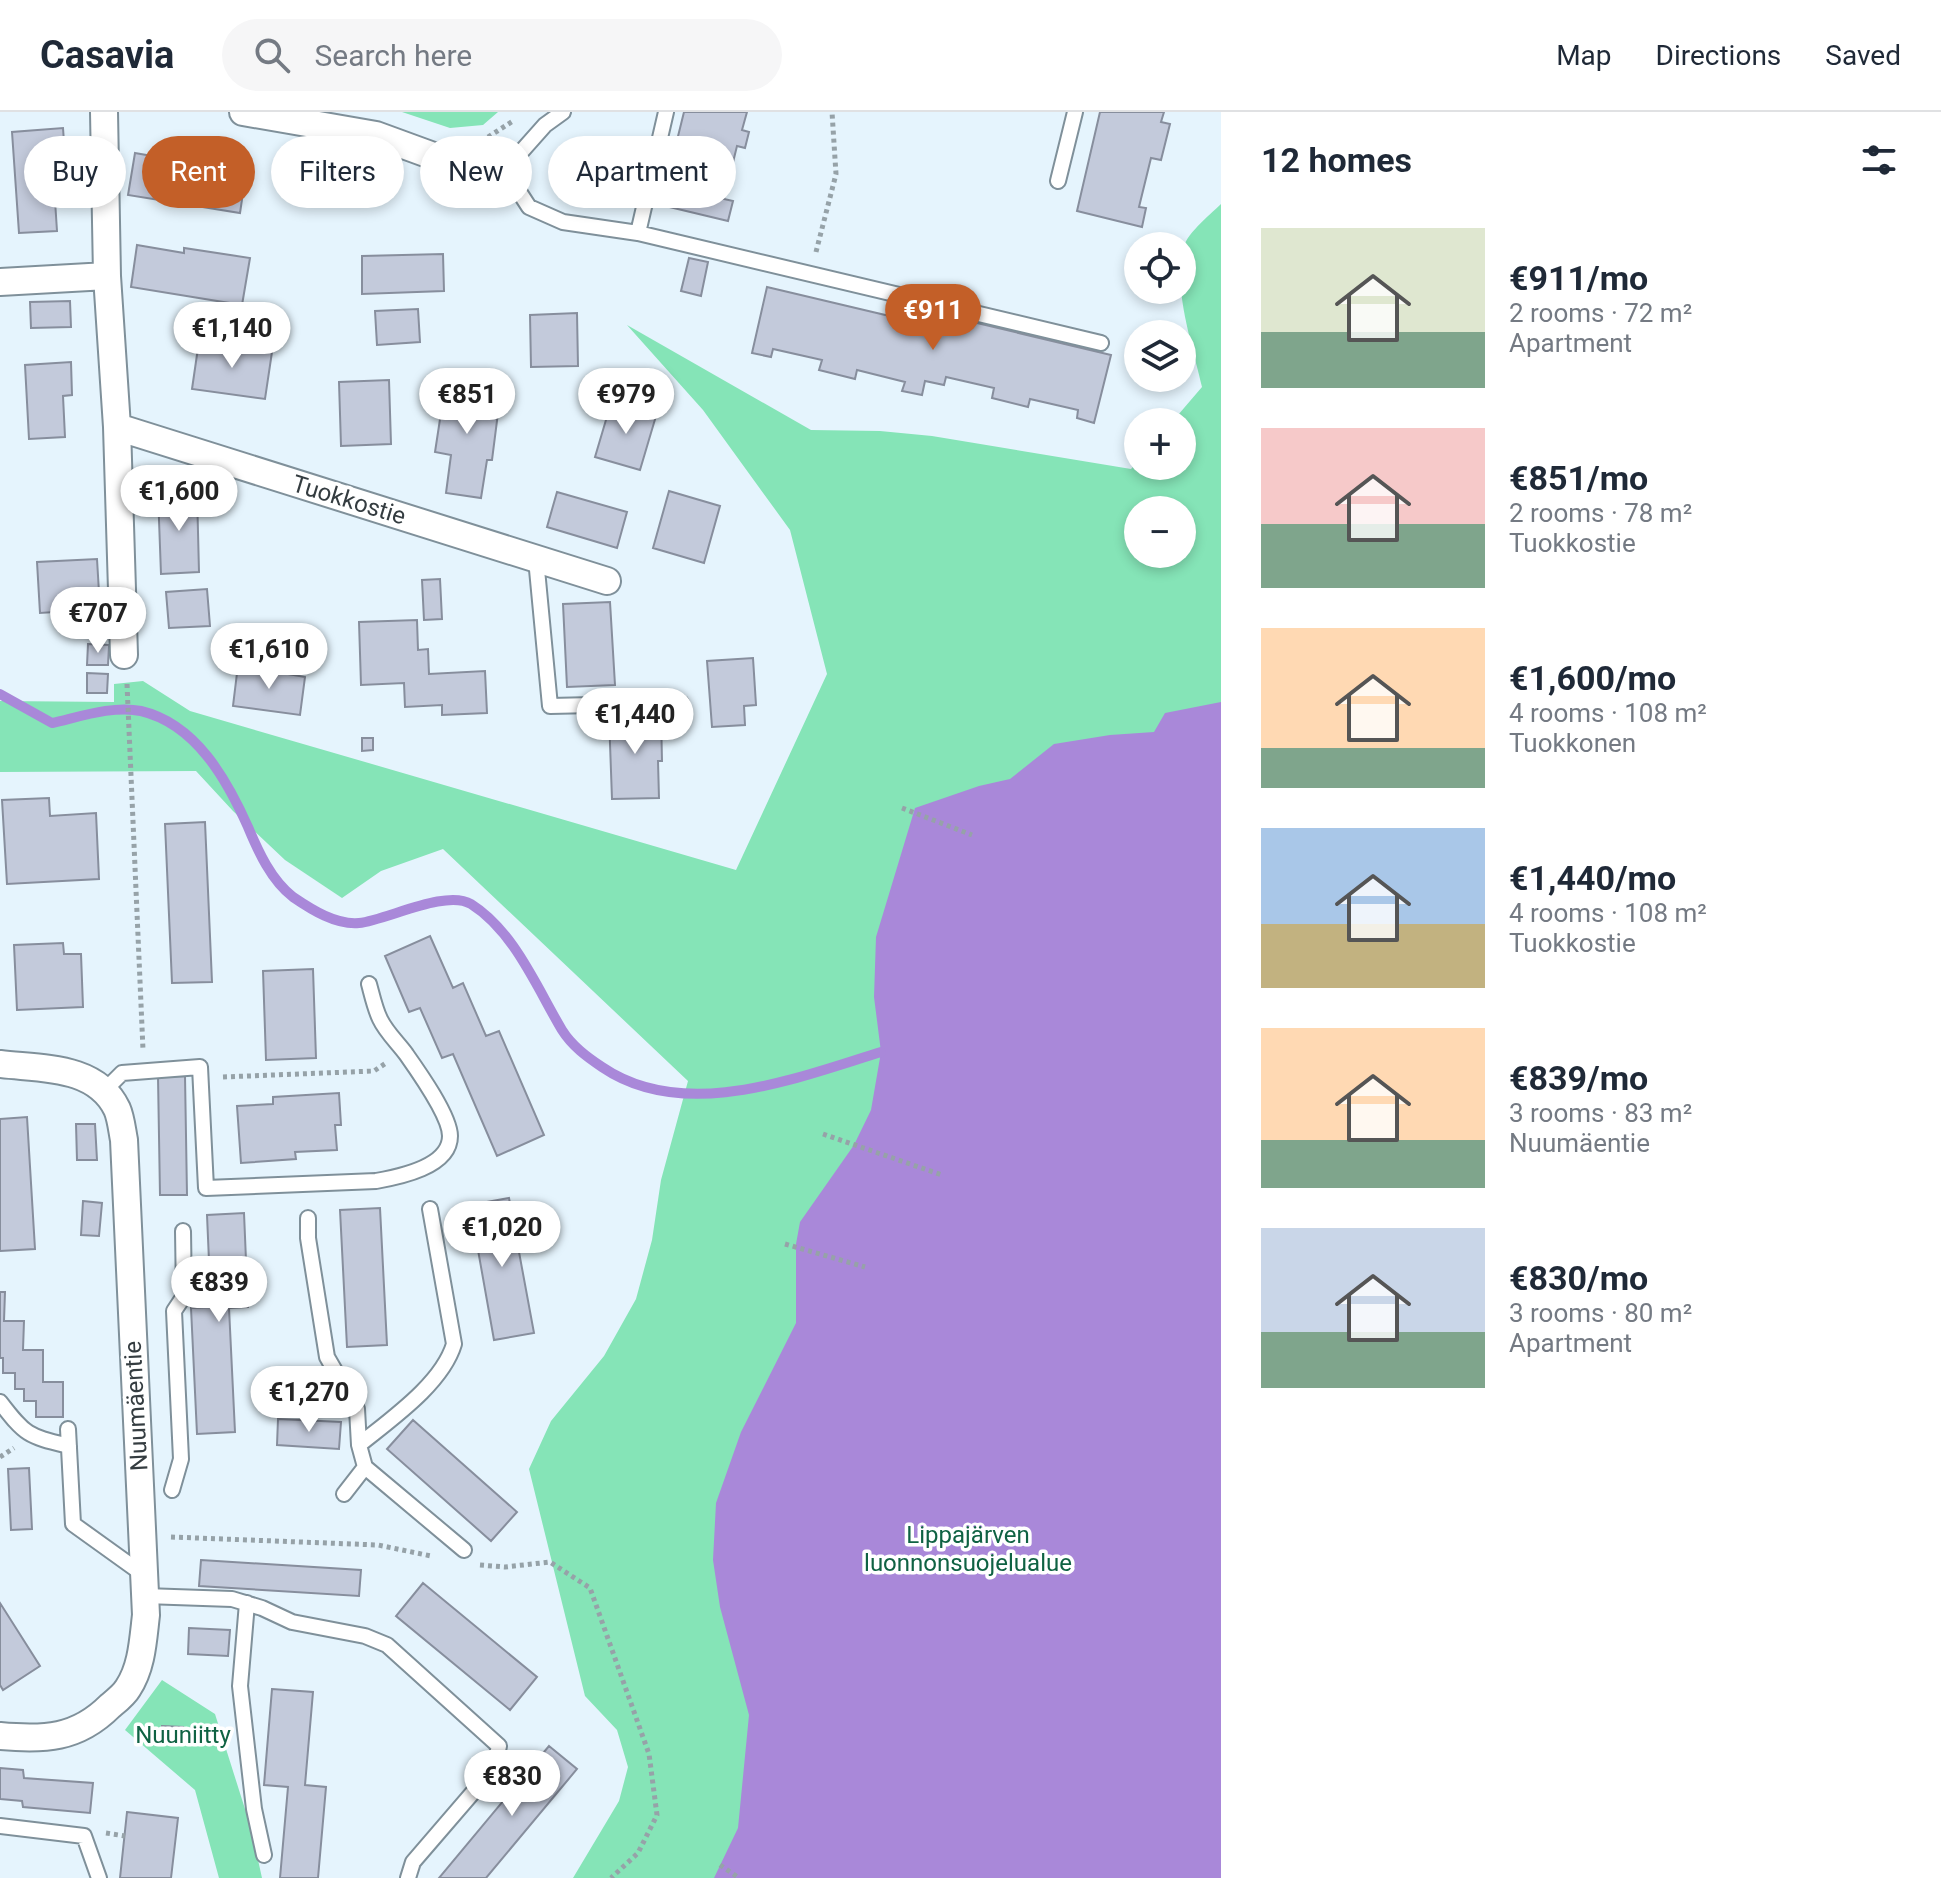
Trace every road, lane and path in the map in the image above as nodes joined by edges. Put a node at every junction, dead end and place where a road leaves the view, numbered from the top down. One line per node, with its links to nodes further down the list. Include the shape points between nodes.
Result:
1 (104, 112): 13 (street)
2 (243, 112): 8 (street, via 376,135)
3 (563, 112): 7 (lane)
4 (666, 112): 11 (lane)
5 (832, 112): 12 (path, via 836,174)
6 (1075, 112): 9 (lane)
7 (532, 140)
8 (420, 151)
9 (1058, 181)
10 (531, 208): 11 (lane, via 563,222)
11 (638, 233): 12 (lane)
12 (811, 273): 15 (lane)
13 (107, 276): 14 (street); 16 (street)
14 (0, 282)
15 (1101, 343)
16 (117, 427): 17 (street, Tuokkostie); 19 (street)
17 (536, 559): 18 (street, Tuokkostie); 21 (lane, via 550,706)
18 (607, 581)
19 (124, 655)
20 (128, 693): 27 (path)
21 (681, 703)
22 (902, 808): 23 (path)
23 (972, 835)
24 (369, 984): 25 (lane, via 380,1021)
25 (404, 1052): 28 (path, via 374,1071); 28 (lane, via 439,1105 451,1135 447,1150 428,1166 376,1181 206,1188)
26 (0, 1064): 29 (street, via 76,1074)
27 (143, 1070): 28 (lane, via 200,1067); 29 (lane, via 122,1073)
28 (202, 1078)
29 (104, 1091): 47 (street, Nuumäentie, via 117,1109 124,1140)
30 (823, 1134): 31 (path)
31 (942, 1175)
32 (430, 1209): 39 (lane, via 454,1344 450,1359 415,1398)
33 (308, 1218): 39 (lane, via 327,1357 357,1409)
34 (183, 1231): 42 (lane, via 184,1296 174,1311 181,1459)
35 (785, 1244): 36 (path)
36 (865, 1267)
37 (0, 1402): 40 (lane, via 32,1437)
38 (68, 1429): 40 (lane)
39 (359, 1445): 41 (lane)
40 (69, 1446): 47 (lane, via 73,1524)
41 (365, 1467): 43 (lane); 46 (lane)
42 (172, 1490)
43 (344, 1494)
44 (159, 1537): 45 (path, via 378,1545)
45 (438, 1557)
46 (466, 1557): 55 (path, via 505,1567 550,1562 590,1588 649,1754 657,1815 638,1853)
47 (145, 1586): 48 (lane); 49 (street, Nuumäentie, via 141,1656 128,1688 87,1726 60,1736)
48 (247, 1603): 51 (lane, via 240,1686); 54 (lane, via 292,1622 387,1645 499,1746 494,1768 413,1862)
49 (0, 1736)
50 (0, 1826): 53 (lane, via 84,1836)
51 (264, 1855)
52 (720, 1865): 56 (path)
53 (99, 1878)
54 (408, 1878)
55 (611, 1878)
56 (739, 1878)

